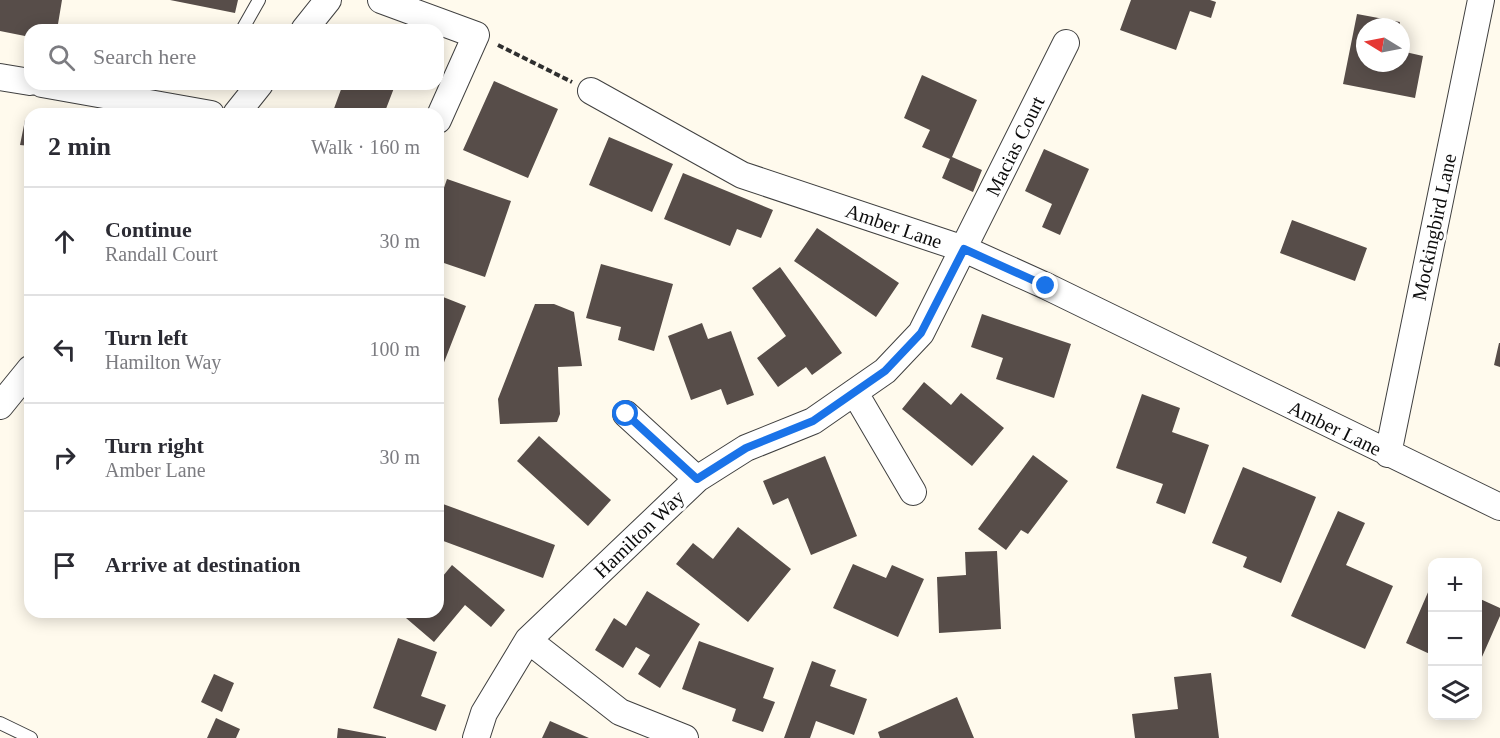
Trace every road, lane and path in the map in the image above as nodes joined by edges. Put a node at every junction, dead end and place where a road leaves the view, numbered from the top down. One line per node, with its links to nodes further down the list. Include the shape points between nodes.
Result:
1 (259, 0): 5 (lane)
2 (328, 0): 6 (street)
3 (381, 0): 7 (street)
4 (1481, 0): 22 (street, Mockingbird Lane)
5 (245, 24)
6 (309, 24)
7 (476, 35): 13 (path); 16 (street)
8 (1066, 43): 17 (street, Macias Court)
9 (0, 77): 10 (street)
10 (24, 81)
11 (76, 90): 14 (street)
12 (253, 90): 15 (street)
13 (591, 91): 17 (street, Amber Lane, via 742,175)
14 (177, 108)
15 (240, 108)
16 (443, 108)
17 (964, 249): 19 (street, Hamilton Way, via 921,333 885,371); 22 (street, Amber Lane)
18 (24, 376): 20 (street)
19 (855, 393): 23 (street, Hamilton Way, via 813,421 746,448); 24 (street)
20 (0, 406)
21 (626, 414): 23 (street)
22 (1388, 453): 25 (street, Amber Lane)
23 (697, 479): 26 (street, Hamilton Way)
24 (913, 492)
25 (1500, 507)
26 (528, 640): 29 (street, Hamilton Way, via 484,713); 30 (street, via 620,712)
27 (0, 723): 28 (lane)
28 (31, 738)
29 (476, 738)
30 (685, 738)

